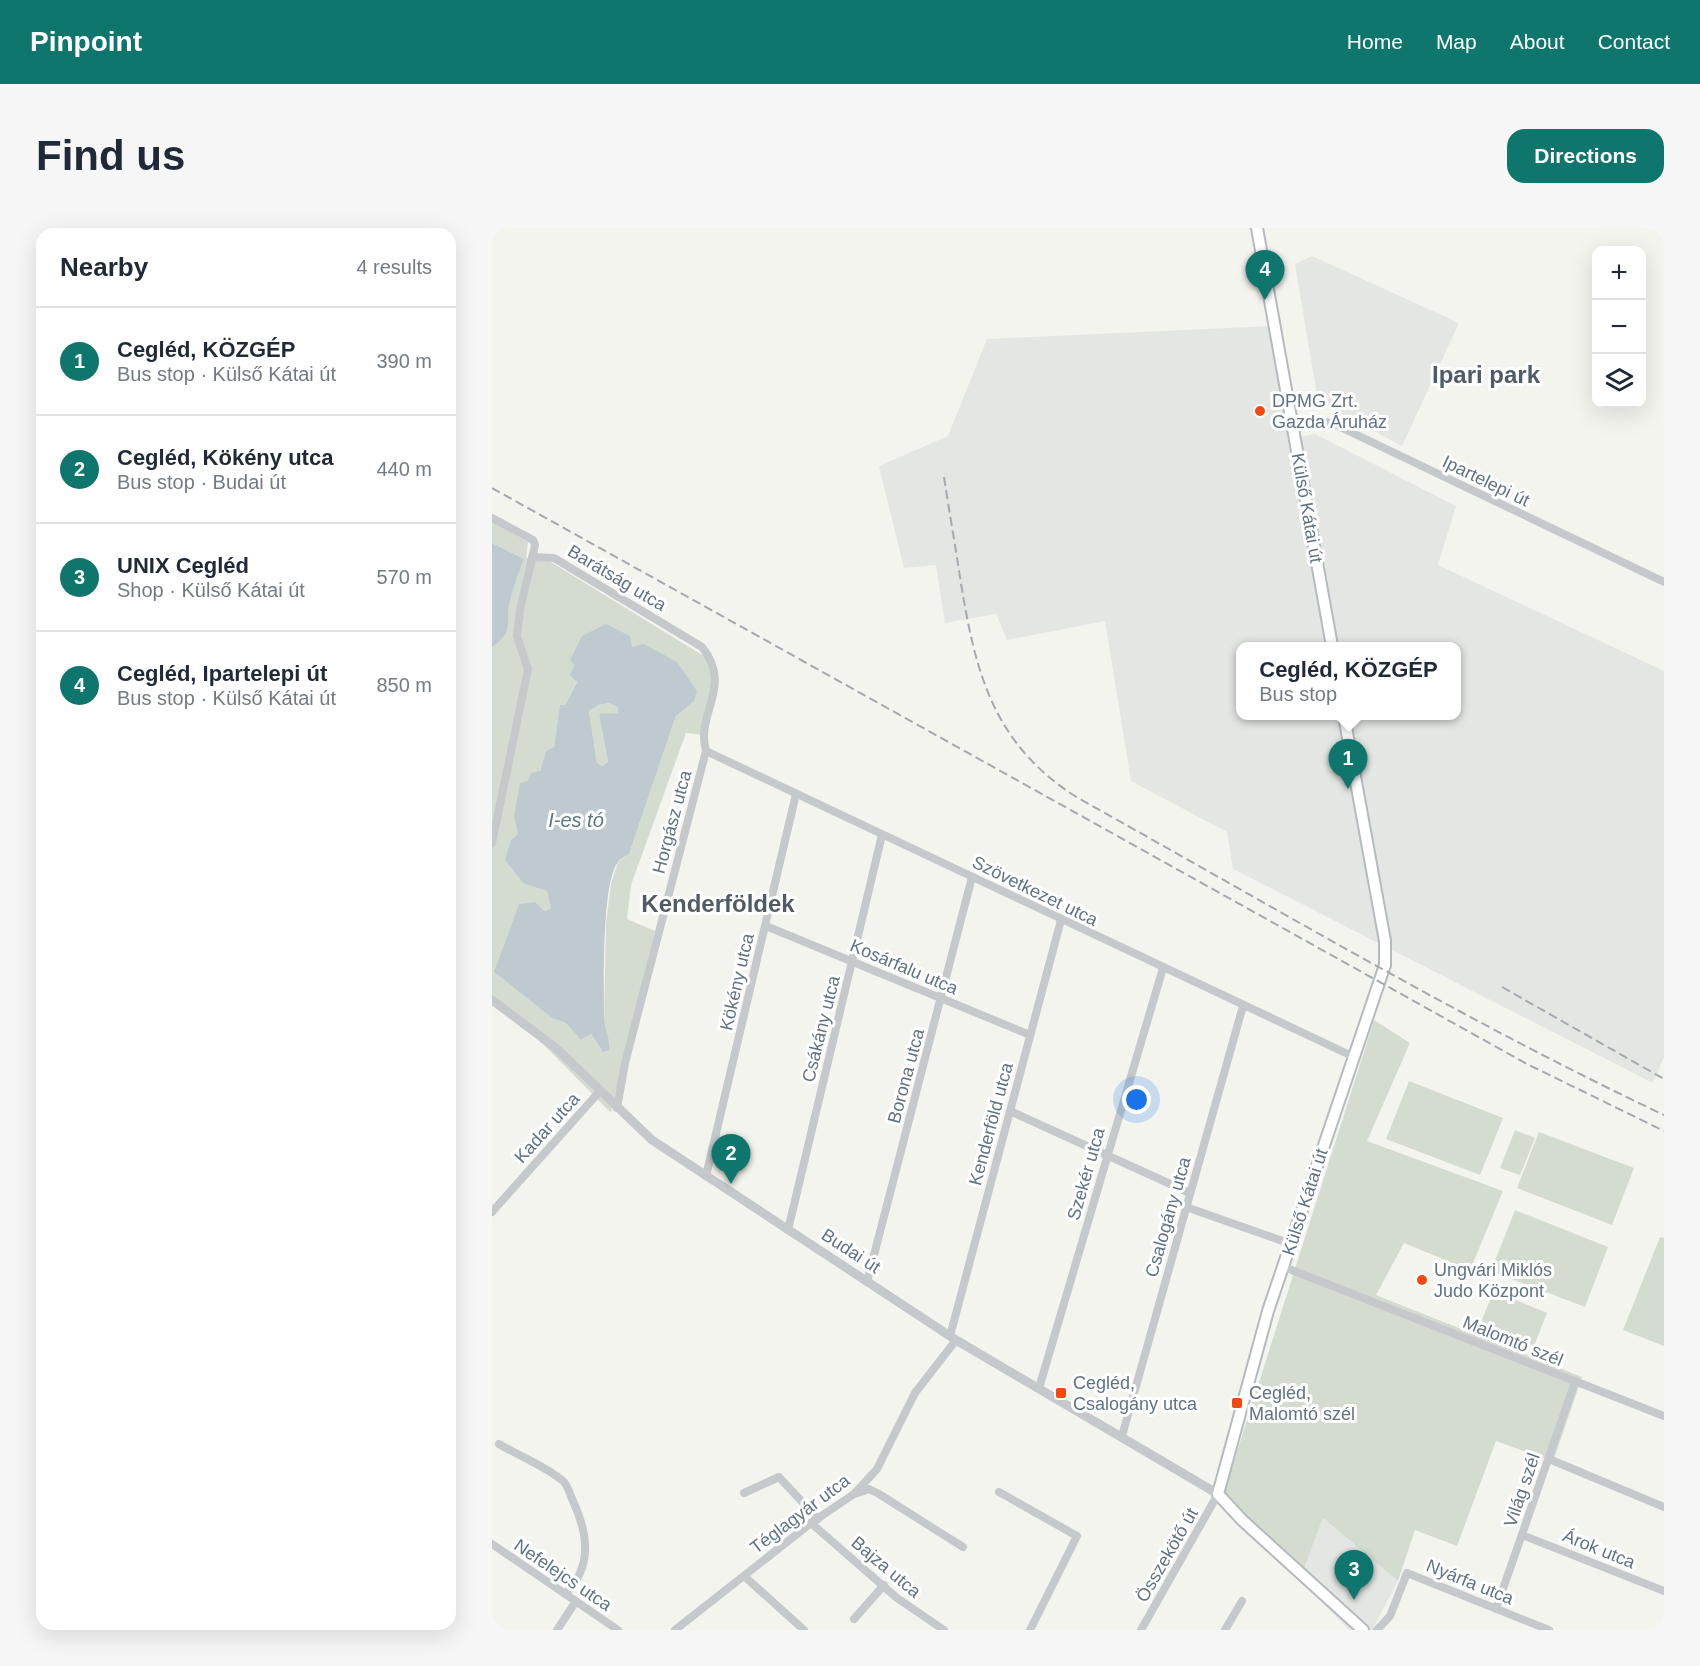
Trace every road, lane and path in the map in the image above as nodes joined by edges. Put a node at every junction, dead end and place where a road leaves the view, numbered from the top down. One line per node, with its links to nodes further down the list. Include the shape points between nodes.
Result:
1 (1257, 228): 2 (main road, Külső Kátai út)
2 (1292, 423): 5 (street, Ipartelepi út, via 1317,420 1334,424); 6 (main road, Külső Kátai út)
3 (492, 518): 4 (street, via 533,540)
4 (533, 557): 7 (street, Barátság utca, via 554,558 702,648 712,662); 12 (street, via 517,636 528,669)
5 (1664, 582)
6 (1331, 642)
7 (717, 684): 9 (street, Horgász utca, via 703,741)
8 (1345, 720): 22 (main road, Külső Kátai út, via 1385,952)
9 (706, 751): 10 (street, Szövetkezet utca); 24 (street, Horgász utca, via 625,1063)
10 (796, 794): 11 (street, Szövetkezet utca); 15 (street, Kökény utca)
11 (882, 835): 13 (street, Szövetkezet utca); 16 (street, Csákány utca)
12 (492, 843)
13 (972, 877): 14 (street, Szövetkezet utca); 18 (street, Borona utca)
14 (1061, 920): 17 (street, Szövetkezet utca); 21 (street, Kenderföld utca)
15 (766, 926): 16 (street, Kosárfalu utca); 27 (street, Kökény utca)
16 (853, 962): 18 (street, Kosárfalu utca); 31 (street, Csákány utca)
17 (1163, 968): 20 (street, Szövetkezet utca); 26 (street, Szekér utca)
18 (942, 999): 21 (street, Kosárfalu utca); 34 (street, Borona utca)
19 (492, 1000): 23 (street, Budai út, via 548,1041)
20 (1243, 1006): 22 (street, Szövetkezet utca); 28 (street, Csalogány utca)
21 (1030, 1035): 25 (street, Kenderföld utca)
22 (1352, 1056): 32 (main road, Külső Kátai út)
23 (600, 1091): 24 (street, Budai út); 30 (street, Kadar utca)
24 (617, 1108): 27 (street, Budai út, via 652,1140)
25 (1010, 1111): 26 (street); 35 (street, Kenderföld utca)
26 (1108, 1153): 28 (street); 37 (street, Szekér utca)
27 (706, 1176): 31 (street, Budai út)
28 (1190, 1193): 29 (street, Csalogány utca)
29 (1186, 1207): 32 (street); 39 (street, Csalogány utca)
30 (492, 1212)
31 (788, 1230): 34 (street, Budai út)
32 (1291, 1244): 33 (main road, Külső Kátai út)
33 (1284, 1267): 36 (street, Malomtó szél); 45 (main road, Külső Kátai út)
34 (867, 1282): 35 (street, Budai út)
35 (953, 1338): 37 (street, Budai út); 44 (street, Téglagyár utca, via 915,1393 877,1469)
36 (1575, 1382): 38 (street, Malomtó szél); 41 (street, Világ szél)
37 (1039, 1388): 39 (street, Budai út)
38 (1664, 1416)
39 (1122, 1436): 45 (street, Budai út)
40 (499, 1444): 54 (street, via 564,1482 576,1508 587,1543 579,1576)
41 (1549, 1459): 46 (street); 48 (street, Világ szél)
42 (999, 1492): 64 (street, via 1077,1536)
43 (744, 1493): 47 (street, Bajza utca, via 779,1477)
44 (854, 1494): 47 (street, Téglagyár utca); 50 (street, via 869,1489)
45 (1218, 1494): 65 (street, Összekötő út); 67 (main road)
46 (1664, 1507)
47 (815, 1521): 51 (street, Téglagyár utca); 52 (street, Bajza utca)
48 (1522, 1535): 53 (street, Árok utca); 57 (street, Világ szél)
49 (492, 1544): 54 (street, Nefelejcs utca)
50 (963, 1547)
51 (744, 1576): 59 (street); 62 (street, Téglagyár utca)
52 (884, 1585): 58 (street); 63 (street, Bajza utca)
53 (1664, 1591)
54 (565, 1594): 55 (street, Nefelejcs utca)
55 (576, 1601): 60 (street); 61 (street, Nefelejcs utca)
56 (1242, 1601): 66 (street)
57 (1496, 1609): 68 (street, Nyárfa utca, via 1407,1573 1390,1616); 69 (street, Nyárfa utca)
58 (854, 1619)
59 (801, 1629)
60 (557, 1630)
61 (618, 1630)
62 (675, 1630)
63 (944, 1630)
64 (1030, 1630)
65 (1141, 1630)
66 (1225, 1630)
67 (1363, 1630)
68 (1377, 1630)
69 (1550, 1630)

